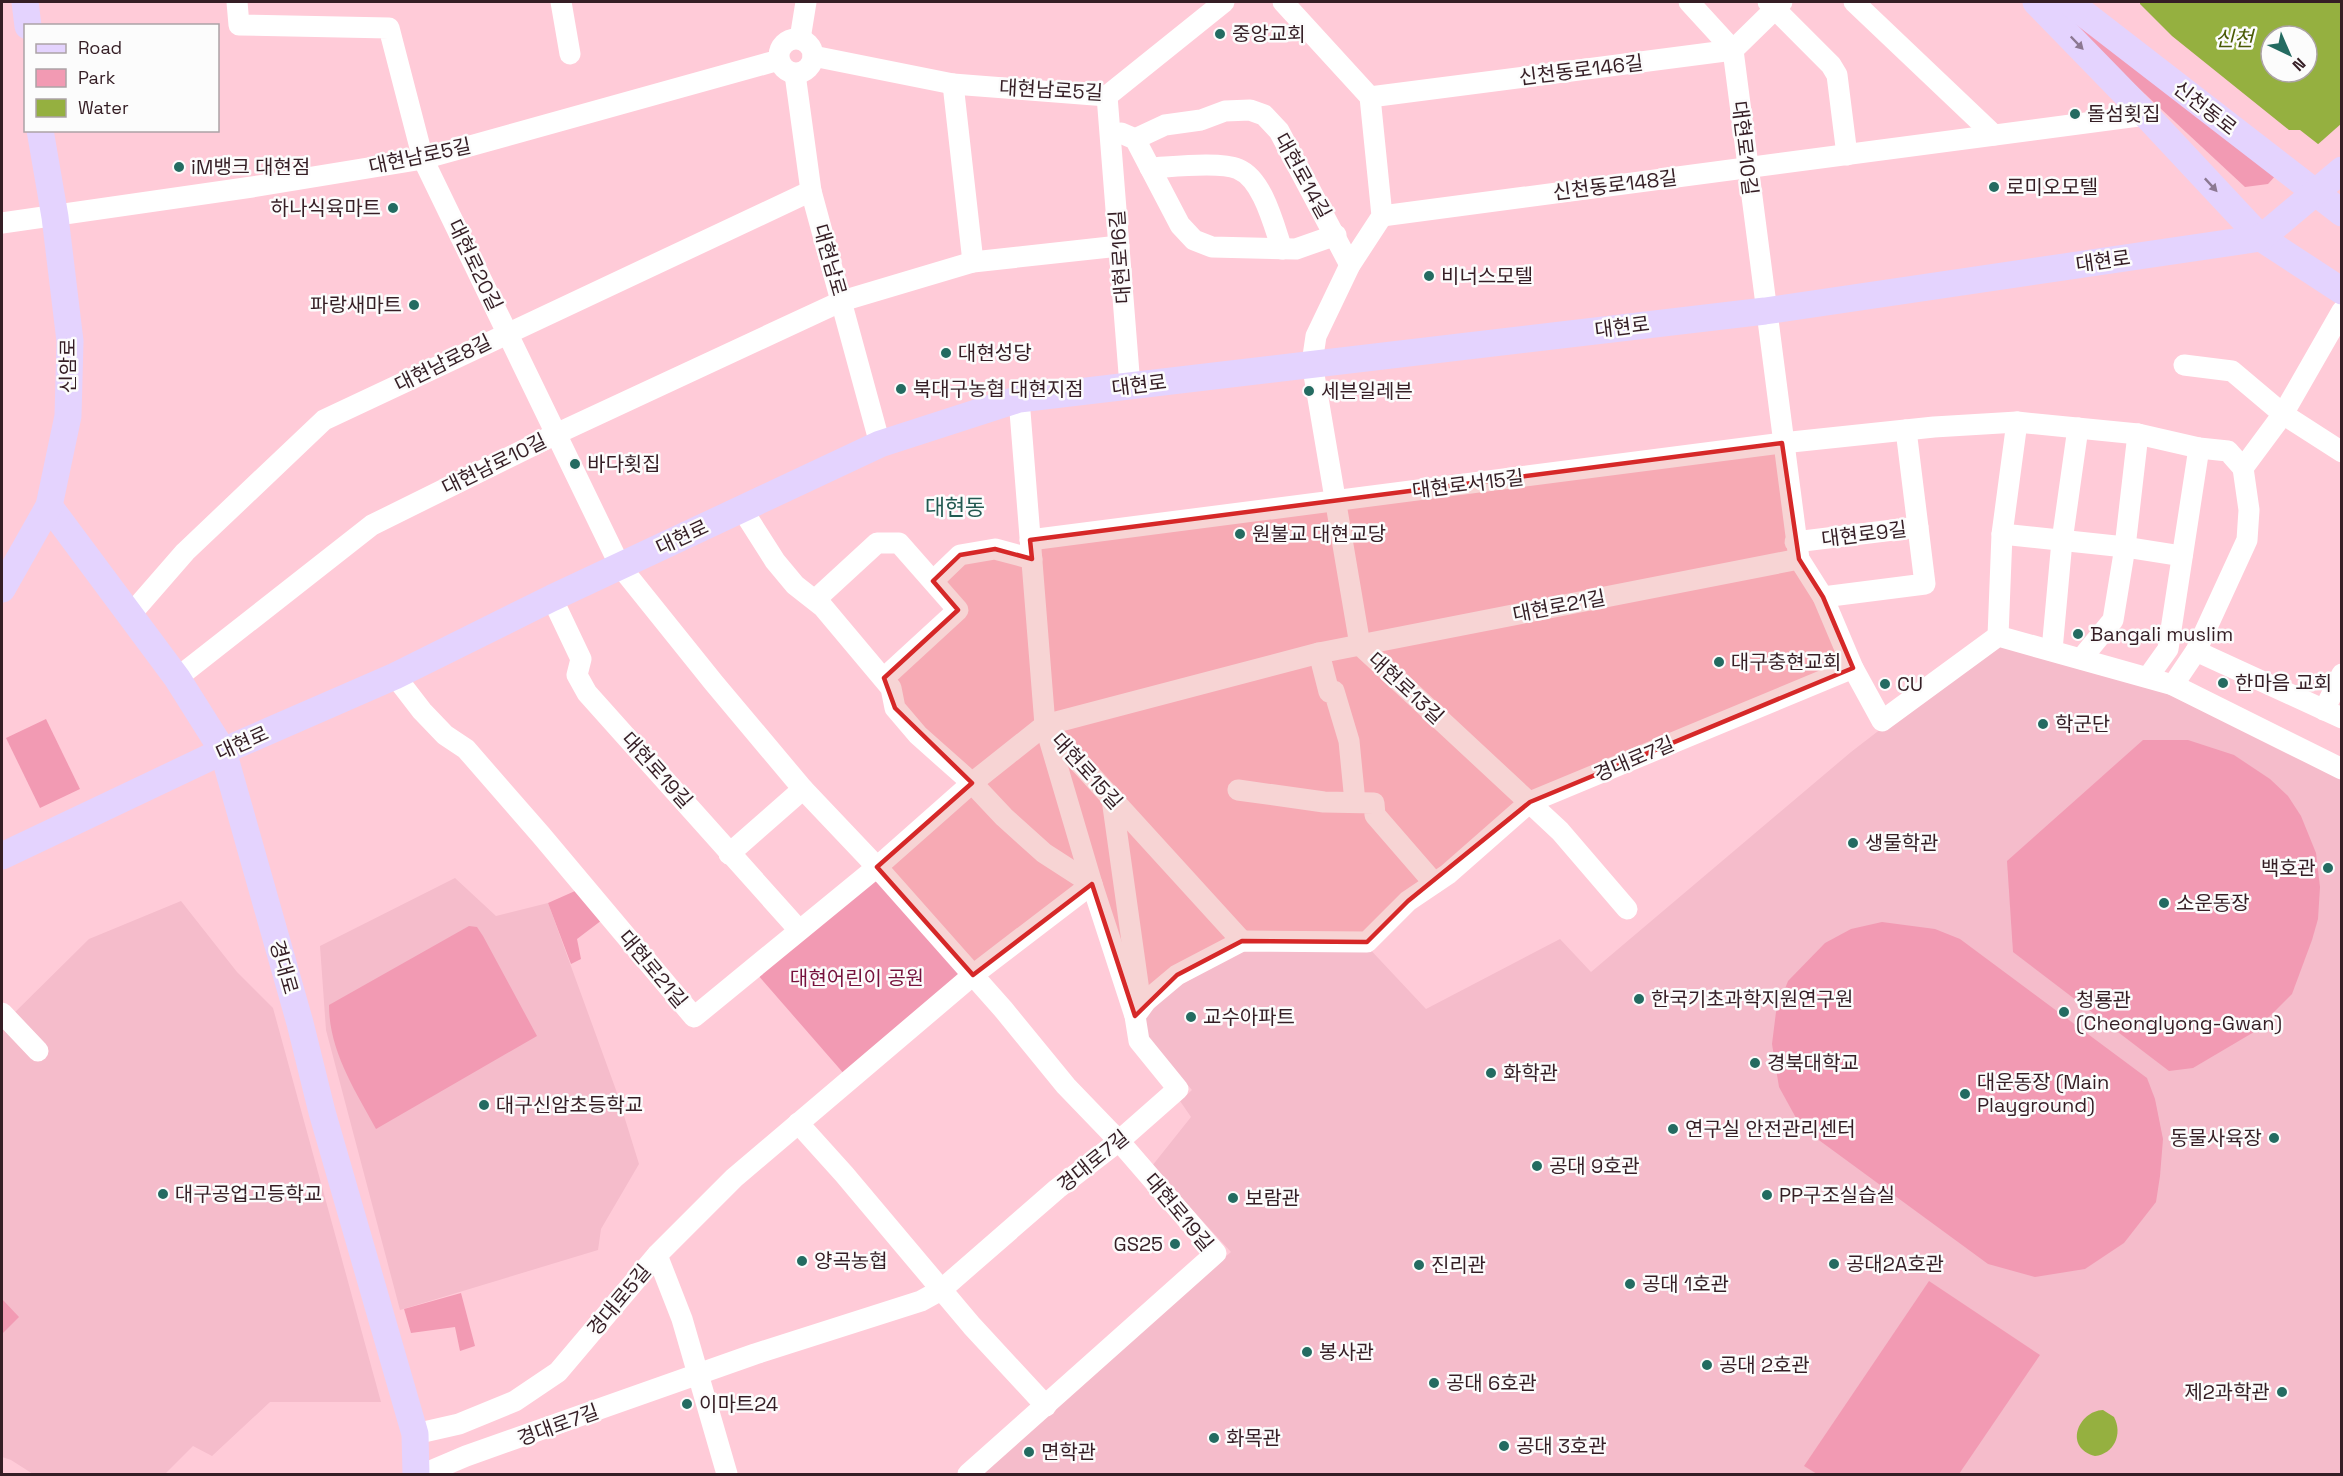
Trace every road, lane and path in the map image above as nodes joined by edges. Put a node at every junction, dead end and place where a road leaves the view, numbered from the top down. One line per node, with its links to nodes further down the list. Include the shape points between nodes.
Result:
1 (25, 2): 13 (main road)
2 (237, 2): 29 (street, 대현로20길, via 239,25 389,28)
3 (561, 2): 16 (street)
4 (806, 2): 14 (street)
5 (1224, 2): 21 (street, 대현남로5길)
6 (1283, 2): 22 (street)
7 (1689, 2): 15 (street)
8 (1854, 2): 26 (street)
9 (2036, 2): 23 (main road, one-way to 23)
10 (2069, 2): 35 (main road, 신천동로)
11 (2099, 2): 34 (main road, 신천동로)
12 (1775, 4): 15 (street); 28 (street, via 1838,75)
13 (28, 24)
14 (800, 39): 17 (street, via 809,45); 18 (street, via 784,44)
15 (1733, 50): 22 (street, 신천동로146길); 31 (street, 대현로10길)
16 (570, 54)
17 (813, 56): 19 (street, via 806,70); 20 (street, 대현남로5길)
18 (779, 60): 19 (street, via 784,70); 29 (street, 대현남로5길)
19 (795, 74): 33 (street, 대현남로)
20 (953, 84): 21 (street, 대현남로5길); 43 (street)
21 (1107, 96): 24 (street, 대현로16길)
22 (1370, 96): 36 (street)
23 (2146, 115): 26 (street, 신천동로148길); 40 (main road, one-way to 40)
24 (1110, 128): 27 (street); 41 (street, 대현로16길)
25 (40, 132): 37 (main road, 신암로)
26 (1994, 135): 28 (street, 신천동로148길)
27 (1135, 139): 30 (street); 39 (street, 대현로14길, via 1165,125 1201,120 1225,111 1250,110 1264,115 1279,131)
28 (1847, 155): 31 (street, 신천동로148길)
29 (423, 159): 37 (street, 대현남로5길); 49 (street, 대현로20길)
30 (1150, 168): 42 (street, via 1180,225 1194,240 1212,247); 42 (street, via 1238,169 1252,178)
31 (1748, 168): 36 (street, 신천동로148길); 47 (street, 대현로10길)
32 (2342, 170): 40 (main road)
33 (811, 191): 46 (street, 대현남로); 49 (street, 대현남로8길)
34 (2342, 192)
35 (2342, 213)
36 (1382, 216): 44 (street)
37 (55, 217): 38 (street, 대현남로5길); 66 (main road, 신암로, via 70,341 68,416)
38 (2, 223)
39 (1336, 235): 42 (street, via 1296,249); 44 (street, 대현로14길)
40 (2261, 238): 45 (main road); 47 (main road, 대현로)
41 (1119, 246): 43 (street, 대현남로10길); 52 (street, 대현로16길)
42 (1282, 249)
43 (973, 262): 46 (street, 대현남로10길)
44 (1350, 265): 50 (street, via 1316,336)
45 (2342, 291)
46 (842, 301): 58 (street, 대현남로10길); 61 (street, 대현남로)
47 (1765, 311): 50 (main road, 대현로); 60 (street, 대현로9길)
48 (2342, 311): 54 (street)
49 (507, 333): 58 (street, 대현로20길); 81 (street, 대현남로8길, via 324,420 184,552)
50 (1312, 363): 52 (main road, 대현로); 65 (street, 대현로13길)
51 (2184, 365): 54 (street, via 2232,371)
52 (1130, 386): 53 (main road, 대현로)
53 (1019, 399): 61 (main road, 대현로); 72 (street, 대현로15길)
54 (2283, 414): 63 (street); 64 (street)
55 (2017, 422): 56 (street, 대현로서15길); 57 (street, 대현로서15길); 69 (street)
56 (2078, 428): 59 (street, 대현로서15길); 70 (street)
57 (1906, 430): 60 (street, 대현로서15길); 68 (street)
58 (556, 434): 75 (street, 대현로20길); 92 (street, 대현남로10길, via 372,525)
59 (2138, 434): 62 (street, 대현로서15길); 71 (street)
60 (1782, 443): 65 (street, 대현로서15길); 73 (street, 대현로9길)
61 (880, 444): 67 (main road, 대현로)
62 (2199, 448): 64 (street, 대현로서15길, via 2228,451); 74 (street)
63 (2342, 452)
64 (2243, 468): 85 (street, via 2249,510 2247,540)
65 (1337, 501): 72 (street, 대현로서15길); 83 (street, 대현로13길)
66 (49, 506): 77 (main road, 신암로); 81 (main road, 경대로)
67 (742, 508): 75 (main road, 대현로); 80 (street, via 775,561)
68 (1918, 527): 73 (street, 대현로9길); 78 (street, 대현로9길, via 1925,584)
69 (2002, 534): 70 (street); 82 (street)
70 (2062, 541): 71 (street); 84 (street)
71 (2125, 547): 74 (street); 87 (street, via 2114,620)
72 (1031, 550): 76 (street, via 995,549 960,555); 96 (street, 대현로15길)
73 (1797, 550): 78 (street, 대현로9길); 83 (street, 대현로21길)
74 (2182, 556): 91 (street, via 2168,649)
75 (620, 567): 79 (main road, 대현로); 100 (street, 대현로19길)
76 (933, 580): 80 (street, via 899,543 877,543); 93 (street, via 958,610)
77 (2, 589)
78 (1823, 597): 88 (street, 대현로9길)
79 (552, 598): 90 (main road, 대현로); 105 (street, 대현로19길, via 581,659 577,675 587,693)
80 (814, 600): 93 (street)
81 (131, 614): 92 (main road, 경대로)
82 (1998, 636): 84 (street); 88 (street, 대현로9길, via 1882,721)
83 (1360, 645): 86 (street, 대현로21길); 104 (street, 대현로13길)
84 (2052, 650): 87 (street)
85 (2196, 651): 94 (street); 95 (street)
86 (1319, 653): 96 (street, 대현로21길); 103 (street, via 1329,692 1334,691 1349,741)
87 (2081, 659): 91 (street)
88 (1853, 668): 104 (street, 경대로7길)
89 (2342, 675): 95 (street)
90 (395, 676): 97 (main road, 대현로); 111 (street, 대현로21길, via 422,711 466,749 694,1017)
91 (2148, 677): 94 (street)
92 (177, 678): 97 (main road, 경대로)
93 (884, 678): 99 (street, via 891,688 895,708 918,735)
94 (2173, 685): 98 (street)
95 (2333, 714)
96 (1045, 725): 99 (street, 대현로21길); 102 (street, 대현로15길); 109 (street, 경대로7길)
97 (223, 752): 106 (main road, 대현로); 123 (main road, 경대로)
98 (2342, 769)
99 (972, 783): 107 (street, 대현로21길); 109 (street, via 1044,853)
100 (803, 789): 105 (street); 107 (street, 대현로19길)
101 (1238, 790): 103 (street, via 1324,802)
102 (1112, 799): 112 (street, 대현로15길); 114 (street)
103 (1355, 802): 108 (street, via 1374,803 1375,815)
104 (1530, 802): 108 (street, 경대로7길); 110 (street, 대현로13길)
105 (729, 854): 111 (street, 대현로19길)
106 (2, 856)
107 (877, 867): 111 (street, 대현로21길); 113 (street, 대현로19길)
108 (1434, 883): 112 (street, 경대로7길, via 1367,942)
109 (1092, 884): 113 (street); 114 (street, 경대로7길)
110 (1627, 909)
111 (799, 930)
112 (1242, 940): 114 (street, 경대로7길, via 1177,975)
113 (973, 975): 117 (street, 경대로5길); 118 (street, 대현로19길, via 1066,1086)
114 (1140, 1009): 118 (street, 경대로7길, via 1139,1041 1179,1089)
115 (2, 1013): 116 (street)
116 (38, 1051)
117 (798, 1123): 119 (street, 경대로5길); 120 (street)
118 (1119, 1141): 120 (street, 경대로7길); 122 (street, 대현로19길, via 1216,1253)
119 (657, 1255): 121 (street); 123 (street, 경대로5길, via 558,1372 515,1401 459,1424)
120 (941, 1290): 121 (street, 경대로7길, via 921,1301); 122 (street)
121 (699, 1374): 124 (street, 경대로7길); 125 (street)
122 (1046, 1406): 126 (street, 대현로19길)
123 (415, 1434): 124 (main road, 경대로)
124 (417, 1474)
125 (727, 1474)
126 (968, 1474)

